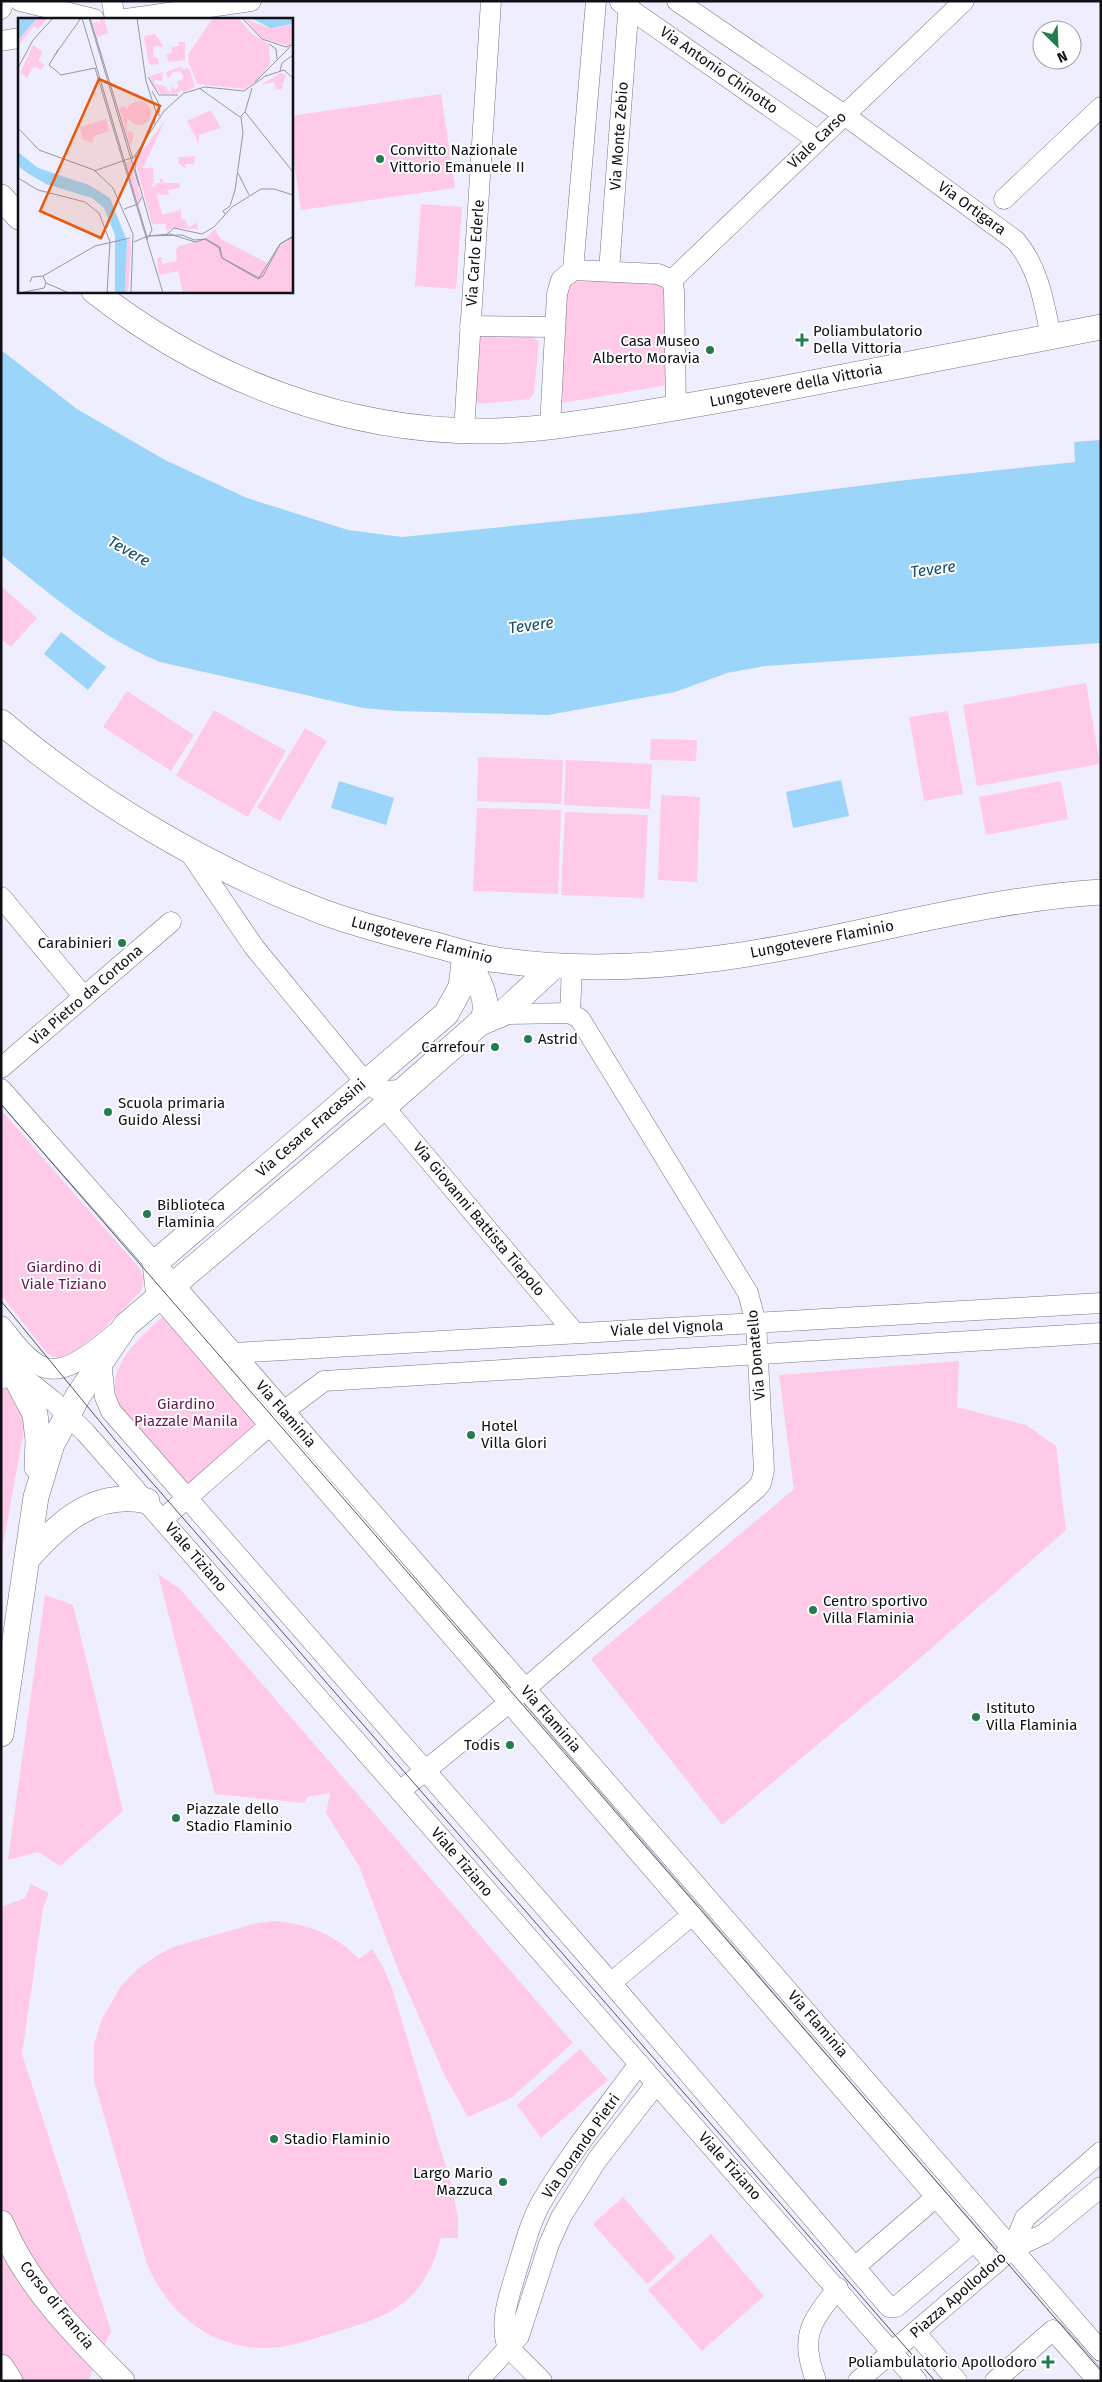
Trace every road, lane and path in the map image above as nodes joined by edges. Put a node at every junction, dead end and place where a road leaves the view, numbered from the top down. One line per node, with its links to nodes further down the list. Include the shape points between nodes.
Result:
1 (4, 1): 10 (street)
2 (20, 1): 11 (street)
3 (112, 1): 12 (street)
4 (251, 1): 13 (street)
5 (491, 1): 26 (street, Via Carlo Ederle)
6 (596, 1): 22 (street)
7 (677, 1): 17 (street)
8 (964, 1): 17 (street, Viale Carso)
9 (626, 3): 18 (street, Via Antonio Chinotto); 23 (street, Via Monte Zebio)
10 (1, 9)
11 (90, 18)
12 (114, 18)
13 (133, 18)
14 (18, 38): 15 (street)
15 (1, 41)
16 (1101, 106): 20 (street)
17 (843, 114): 18 (street, Viale Carso); 29 (street, Via Ortigara, via 1016,241 1038,276)
18 (817, 140): 24 (street, Viale Carso)
19 (1, 196): 21 (main road)
20 (1004, 199)
21 (18, 216)
22 (573, 270): 23 (street); 27 (street, via 559,285)
23 (609, 271): 24 (street, via 658,274)
24 (672, 280): 30 (street)
25 (95, 292): 32 (main road, Lungotevere della Vittoria, via 140,326 198,359 285,398 391,424)
26 (470, 326): 27 (street); 32 (street, Via Carlo Ederle)
27 (554, 327): 31 (street)
28 (1101, 327): 29 (main road, Lungotevere della Vittoria)
29 (1051, 337): 30 (main road, Lungotevere della Vittoria)
30 (676, 408): 31 (main road, Lungotevere della Vittoria)
31 (550, 427): 32 (main road, Lungotevere della Vittoria)
32 (464, 431)
33 (1, 722): 34 (main road, Lungotevere Flaminio, via 82,783)
34 (188, 850): 38 (main road, Lungotevere Flaminio, via 251,883 326,913); 45 (street, via 254,947)
35 (1101, 892): 39 (main road, Lungotevere Flaminio, via 1004,904 716,959)
36 (1, 898): 40 (street)
37 (171, 922): 40 (street, Via Pietro da Cortona)
38 (465, 954): 39 (main road, Lungotevere Flaminio, via 500,961); 43 (main road, via 486,1002 485,1014); 45 (main road, Via Cesare Fracassini, via 461,987 446,1014)
39 (563, 966): 41 (street); 42 (main road)
40 (84, 997): 44 (street, Via Pietro da Cortona)
41 (570, 1013): 42 (street); 52 (street, Via Donatello, via 580,1019 748,1293)
42 (502, 1014): 43 (main road)
43 (478, 1024): 47 (main road, Via Cesare Fracassini)
44 (1, 1068)
45 (365, 1082): 47 (street, via 379,1090); 49 (main road, Via Cesare Fracassini)
46 (1, 1089): 49 (street)
47 (403, 1090): 48 (main road, Via Cesare Fracassini)
48 (384, 1107): 50 (main road, Via Cesare Fracassini); 55 (street, Via Giovanni Battista Tiepolo)
49 (155, 1262): 50 (main road)
50 (166, 1291): 54 (main road, Via Cesare Fracassini); 58 (street, Via Flaminia); 65 (street, Via Flaminia)
51 (1101, 1303): 52 (street, Viale del Vignola)
52 (756, 1323): 55 (street, Viale del Vignola); 59 (street, Via Donatello)
53 (1, 1326): 54 (street, via 34,1362 56,1369 74,1363)
54 (126, 1326): 60 (main road, Via Cesare Fracassini)
55 (574, 1332): 57 (street, Viale del Vignola)
56 (1101, 1333): 59 (street, Viale del Vignola)
57 (323, 1349): 58 (street, Viale del Vignola); 62 (street, via 317,1368)
58 (234, 1353): 63 (street, Via Flaminia)
59 (758, 1355): 62 (street, Viale del Vignola); 70 (street, Via Donatello, via 764,1470 761,1483)
60 (101, 1362): 64 (main road, Via Cesare Fracassini); 67 (street, Viale Tiziano, via 104,1397 111,1411)
61 (5, 1366): 64 (street, Viale Tiziano); 66 (main road, via 32,1406 37,1422)
62 (324, 1381): 63 (street)
63 (284, 1411): 70 (street, Via Flaminia)
64 (68, 1415): 66 (main road, Via Cesare Fracassini, via 52,1444); 68 (street, Viale Tiziano)
65 (269, 1426): 67 (street); 70 (street, Via Flaminia)
66 (36, 1497): 69 (main road)
67 (187, 1498): 68 (street); 72 (street, Viale Tiziano)
68 (155, 1510): 69 (main road, via 129,1498 81,1511 61,1523); 73 (street, Viale Tiziano)
69 (28, 1558): 71 (main road)
70 (518, 1696): 72 (street); 74 (street, Via Flaminia); 85 (street, Via Flaminia)
71 (1, 1734)
72 (426, 1771): 73 (street); 75 (street, Viale Tiziano)
73 (400, 1791): 76 (street, Viale Tiziano)
74 (693, 1914): 75 (street); 80 (street, Via Flaminia)
75 (611, 1983): 87 (street, Viale Tiziano)
76 (639, 2064): 77 (street, Viale Tiziano); 81 (street, Via Dorando Pietri)
77 (656, 2084): 82 (street, Via Dorando Pietri, via 598,2160); 88 (street, Viale Tiziano)
78 (1101, 2152): 85 (street, via 1025,2218)
79 (1101, 2187): 85 (street, via 1044,2234)
80 (936, 2196): 84 (street, Via Flaminia); 87 (street)
81 (545, 2197): 82 (street); 90 (street, Via Dorando Pietri, via 527,2238 509,2298 503,2328)
82 (566, 2210): 90 (street, Via Dorando Pietri, via 553,2233 518,2336)
83 (1, 2223): 95 (main road, Corso di Francia, via 16,2254 42,2291)
84 (974, 2241): 86 (street, Via Flaminia); 87 (street, Viale Tiziano, via 895,2308 888,2306)
85 (1012, 2249): 86 (street, Piazza Apollodoro); 91 (street, Via Flaminia)
86 (994, 2264): 89 (street, Piazza Apollodoro)
87 (856, 2266)
88 (838, 2288): 92 (street, Viale Tiziano); 98 (street, via 816,2317 807,2340 809,2362)
89 (915, 2332): 92 (street, Piazza Apollodoro); 101 (street)
90 (507, 2346): 96 (street, Via Dorando Pietri); 97 (street)
91 (1101, 2350)
92 (892, 2351): 99 (street, Piazza Apollodoro); 100 (street, Viale Tiziano)
93 (1, 2367): 94 (main road)
94 (10, 2381)
95 (122, 2381)
96 (478, 2381)
97 (542, 2381)
98 (816, 2381)
99 (858, 2381)
100 (917, 2381)
101 (957, 2381)
102 (995, 2381): 103 (street, via 1053,2330)
103 (1098, 2381)

